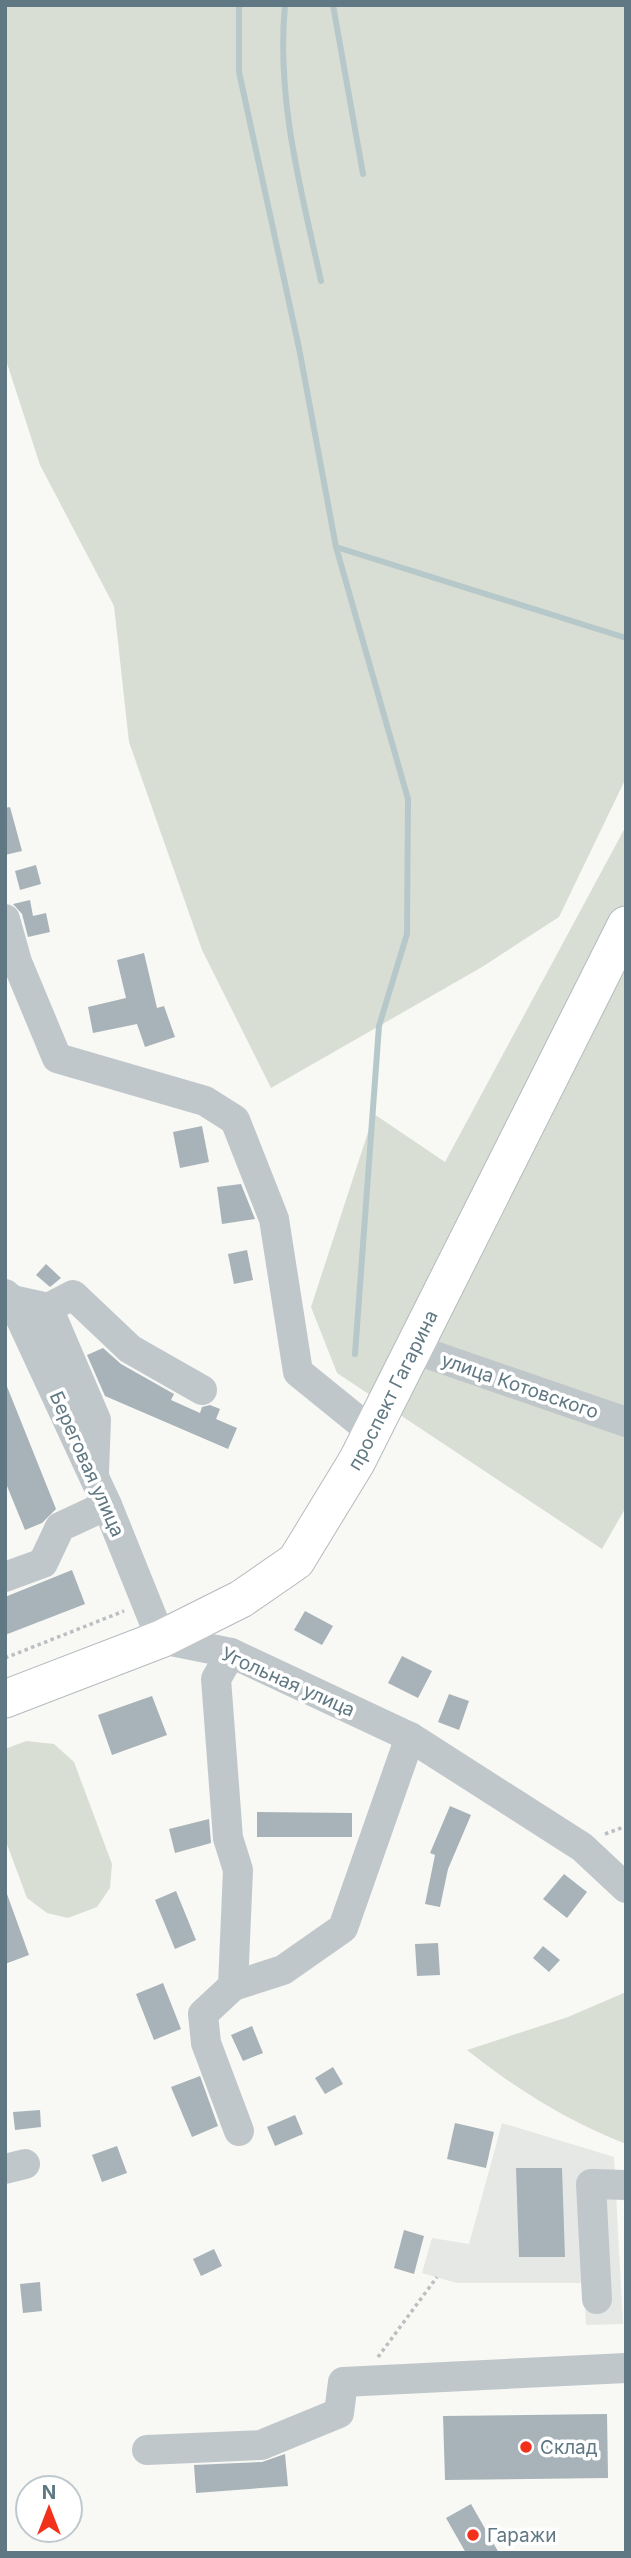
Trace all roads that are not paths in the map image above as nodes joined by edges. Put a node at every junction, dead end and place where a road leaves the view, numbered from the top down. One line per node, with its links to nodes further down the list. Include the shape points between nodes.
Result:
1 (5, 919): 8 (street, via 17,962 57,1058 205,1101 235,1120 274,1219 298,1372)
2 (626, 925): 5 (main road, проспект Гагарина)
3 (9, 1297): 4 (street); 9 (street, Береговая улица)
4 (47, 1308): 6 (street, via 73,1295 130,1349); 9 (street, via 96,1420)
5 (414, 1349): 7 (street, улица Котовского); 8 (main road, проспект Гагарина)
6 (202, 1390)
7 (626, 1422)
8 (372, 1432): 12 (main road, проспект Гагарина, via 296,1561 240,1599)
9 (93, 1476): 10 (street, Береговая улица)
10 (107, 1505): 11 (street, via 60,1527 43,1563); 12 (street, Береговая улица)
11 (8, 1569)
12 (161, 1639): 13 (street, Угольная улица); 14 (main road, проспект Гагарина)
13 (231, 1653): 15 (street, Угольная улица); 17 (street, via 216,1679 228,1838 238,1870)
14 (5, 1699)
15 (410, 1737): 16 (street, Угольная улица, via 582,1847); 17 (street, via 343,1928 282,1970)
16 (626, 1888)
17 (233, 1986): 18 (street, via 203,2014 206,2043)
18 (239, 2131)
19 (626, 2185): 20 (street, via 591,2184)
20 (597, 2300)
21 (626, 2368): 22 (street, via 343,2382 339,2413 261,2445)
22 (147, 2450)

